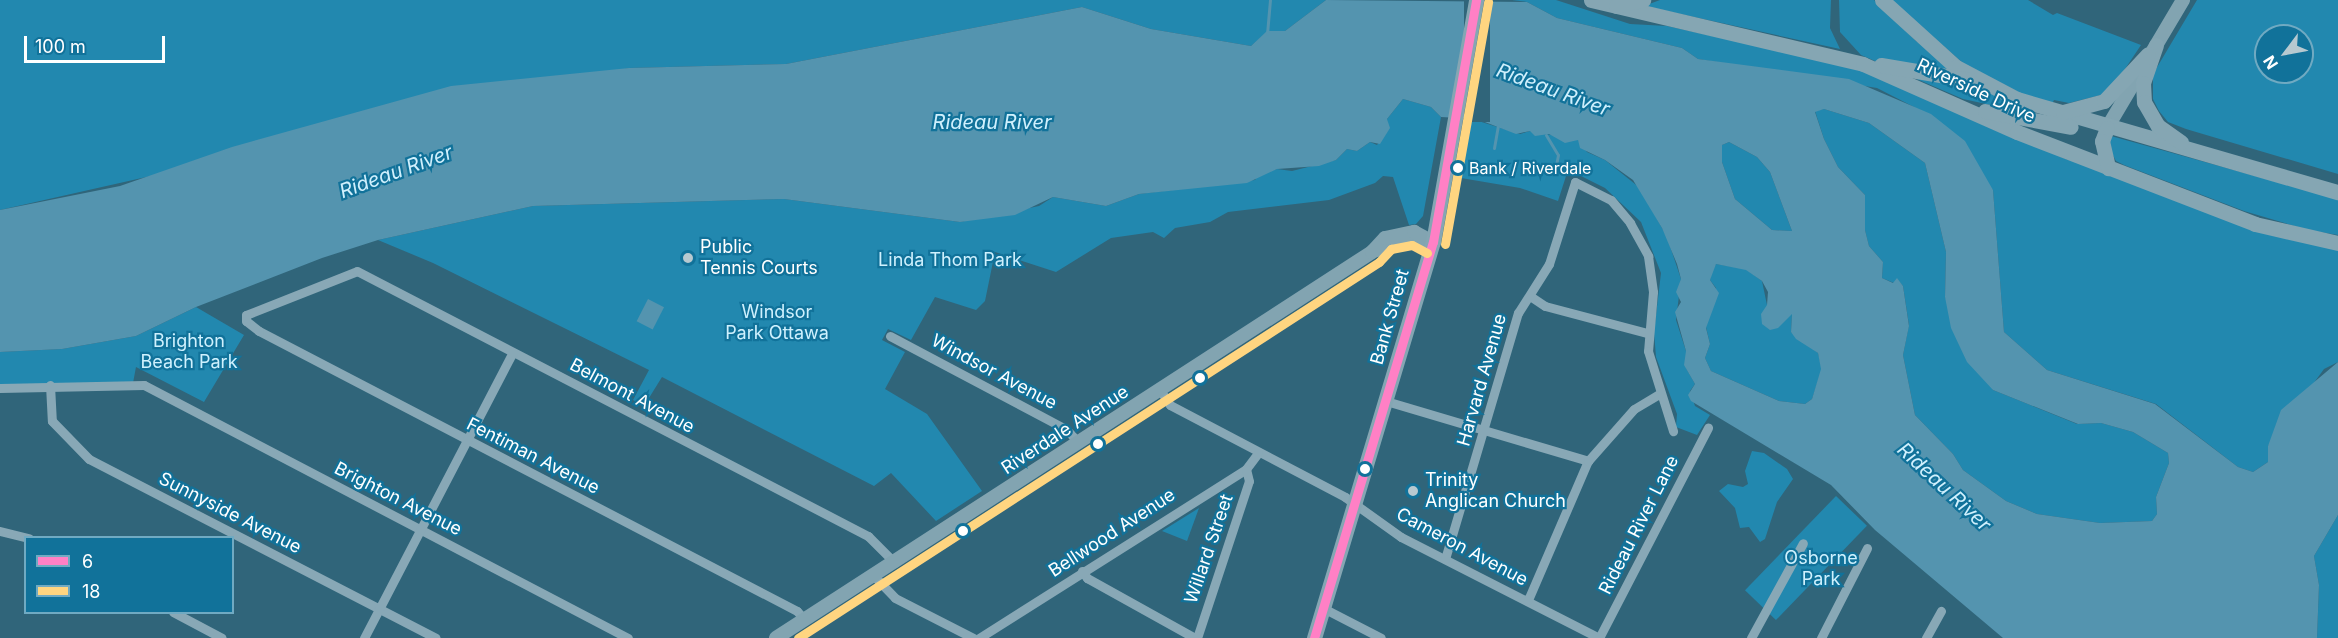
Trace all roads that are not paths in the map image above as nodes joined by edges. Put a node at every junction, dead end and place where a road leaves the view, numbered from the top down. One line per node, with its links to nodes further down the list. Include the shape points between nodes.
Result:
1 (1476, 0): 16 (main road, Bank Street)
2 (1591, 0): 6 (main road, Riverside Drive)
3 (1643, 0): 6 (main road)
4 (1882, 0): 9 (main road, Riverside Drive, via 1930,47)
5 (2183, 0): 7 (street)
6 (1613, 7): 8 (main road, Riverside Drive)
7 (2156, 45): 11 (main road, via 2104,101 2084,109); 12 (street); 13 (main road, via 2143,83 2147,110 2163,131)
8 (1863, 64): 9 (main road, via 1912,68); 10 (main road, Riverside Drive)
9 (1983, 83): 11 (main road, Riverside Drive)
10 (1964, 108): 12 (main road, via 2092,133); 14 (main road, Riverside Drive)
11 (2055, 113): 12 (main road, Riverside Drive)
12 (2107, 128): 13 (main road, Riverside Drive); 14 (main road, via 2102,141)
13 (2197, 151): 15 (main road, Riverside Drive)
14 (2108, 168): 17 (main road, Riverside Drive, via 2255,224)
15 (2338, 192)
16 (1433, 242): 25 (street, Riverdale Avenue, via 1420,234 1385,238 1373,251); 27 (main road, Bank Street)
17 (2338, 243)
18 (1530, 296): 20 (street, via 1545,306); 20 (street, Harvard Avenue, via 1549,264 1575,182 1611,200 1643,245 1653,274); 29 (street, Harvard Avenue, via 1518,313)
19 (246, 321): 22 (street, Belmont Avenue, via 246,315 252,311 357,271); 31 (street, Fentiman Avenue)
20 (1647, 333): 26 (street, via 1650,362)
21 (890, 336): 32 (street, Windsor Avenue, via 1066,429)
22 (513, 352): 31 (street); 43 (street, Belmont Avenue, via 868,536)
23 (50, 385): 24 (street, Brighton Avenue); 37 (street, Brighton Avenue, via 133,382 152,388); 48 (street, Sunnyside Avenue, via 52,422 89,459)
24 (0, 388)
25 (1160, 390): 32 (street, Riverdale Avenue); 33 (street, Cameron Avenue, via 1170,405)
26 (1661, 393): 30 (street); 34 (street, via 1631,412)
27 (1386, 400): 29 (street); 36 (main road, Bank Street)
28 (1708, 428): 62 (street, Rideau River Lane)
29 (1484, 430): 34 (street); 42 (street, Harvard Avenue)
30 (1673, 431)
31 (466, 440): 37 (street); 51 (street, Fentiman Avenue, via 797,611)
32 (1078, 442): 43 (street, Riverdale Avenue)
33 (1258, 453): 35 (street, Bellwood Avenue); 36 (street, Cameron Avenue)
34 (1588, 461): 46 (street)
35 (1246, 470): 44 (street, Bellwood Avenue); 59 (street, Willard Street, via 1249,481)
36 (1356, 505): 42 (street, Cameron Avenue, via 1401,537); 47 (main road, Bank Street)
37 (419, 528): 48 (street); 55 (street, Brighton Avenue)
38 (0, 531): 39 (street)
39 (24, 536)
40 (1803, 543): 63 (street)
41 (1867, 548): 64 (street)
42 (1445, 560): 46 (street, Cameron Avenue)
43 (896, 562): 45 (street, Riverdale Avenue)
44 (1082, 571): 58 (street, Bellwood Avenue); 59 (street, via 1087,578)
45 (874, 576): 51 (street, Riverdale Avenue); 57 (street, via 895,598)
46 (1528, 600): 62 (street, Cameron Avenue)
47 (1323, 608): 60 (main road, Bank Street); 61 (street)
48 (380, 609): 53 (street); 54 (street, Sunnyside Avenue)
49 (1941, 611): 65 (street)
50 (177, 614): 52 (street)
51 (805, 620): 56 (street, Riverdale Avenue)
52 (222, 638)
53 (364, 638)
54 (436, 638)
55 (628, 638)
56 (776, 638)
57 (973, 638)
58 (979, 638)
59 (1196, 638)
60 (1314, 638)
61 (1382, 638)
62 (1599, 638)
63 (1751, 638)
64 (1821, 638)
65 (1926, 638)

